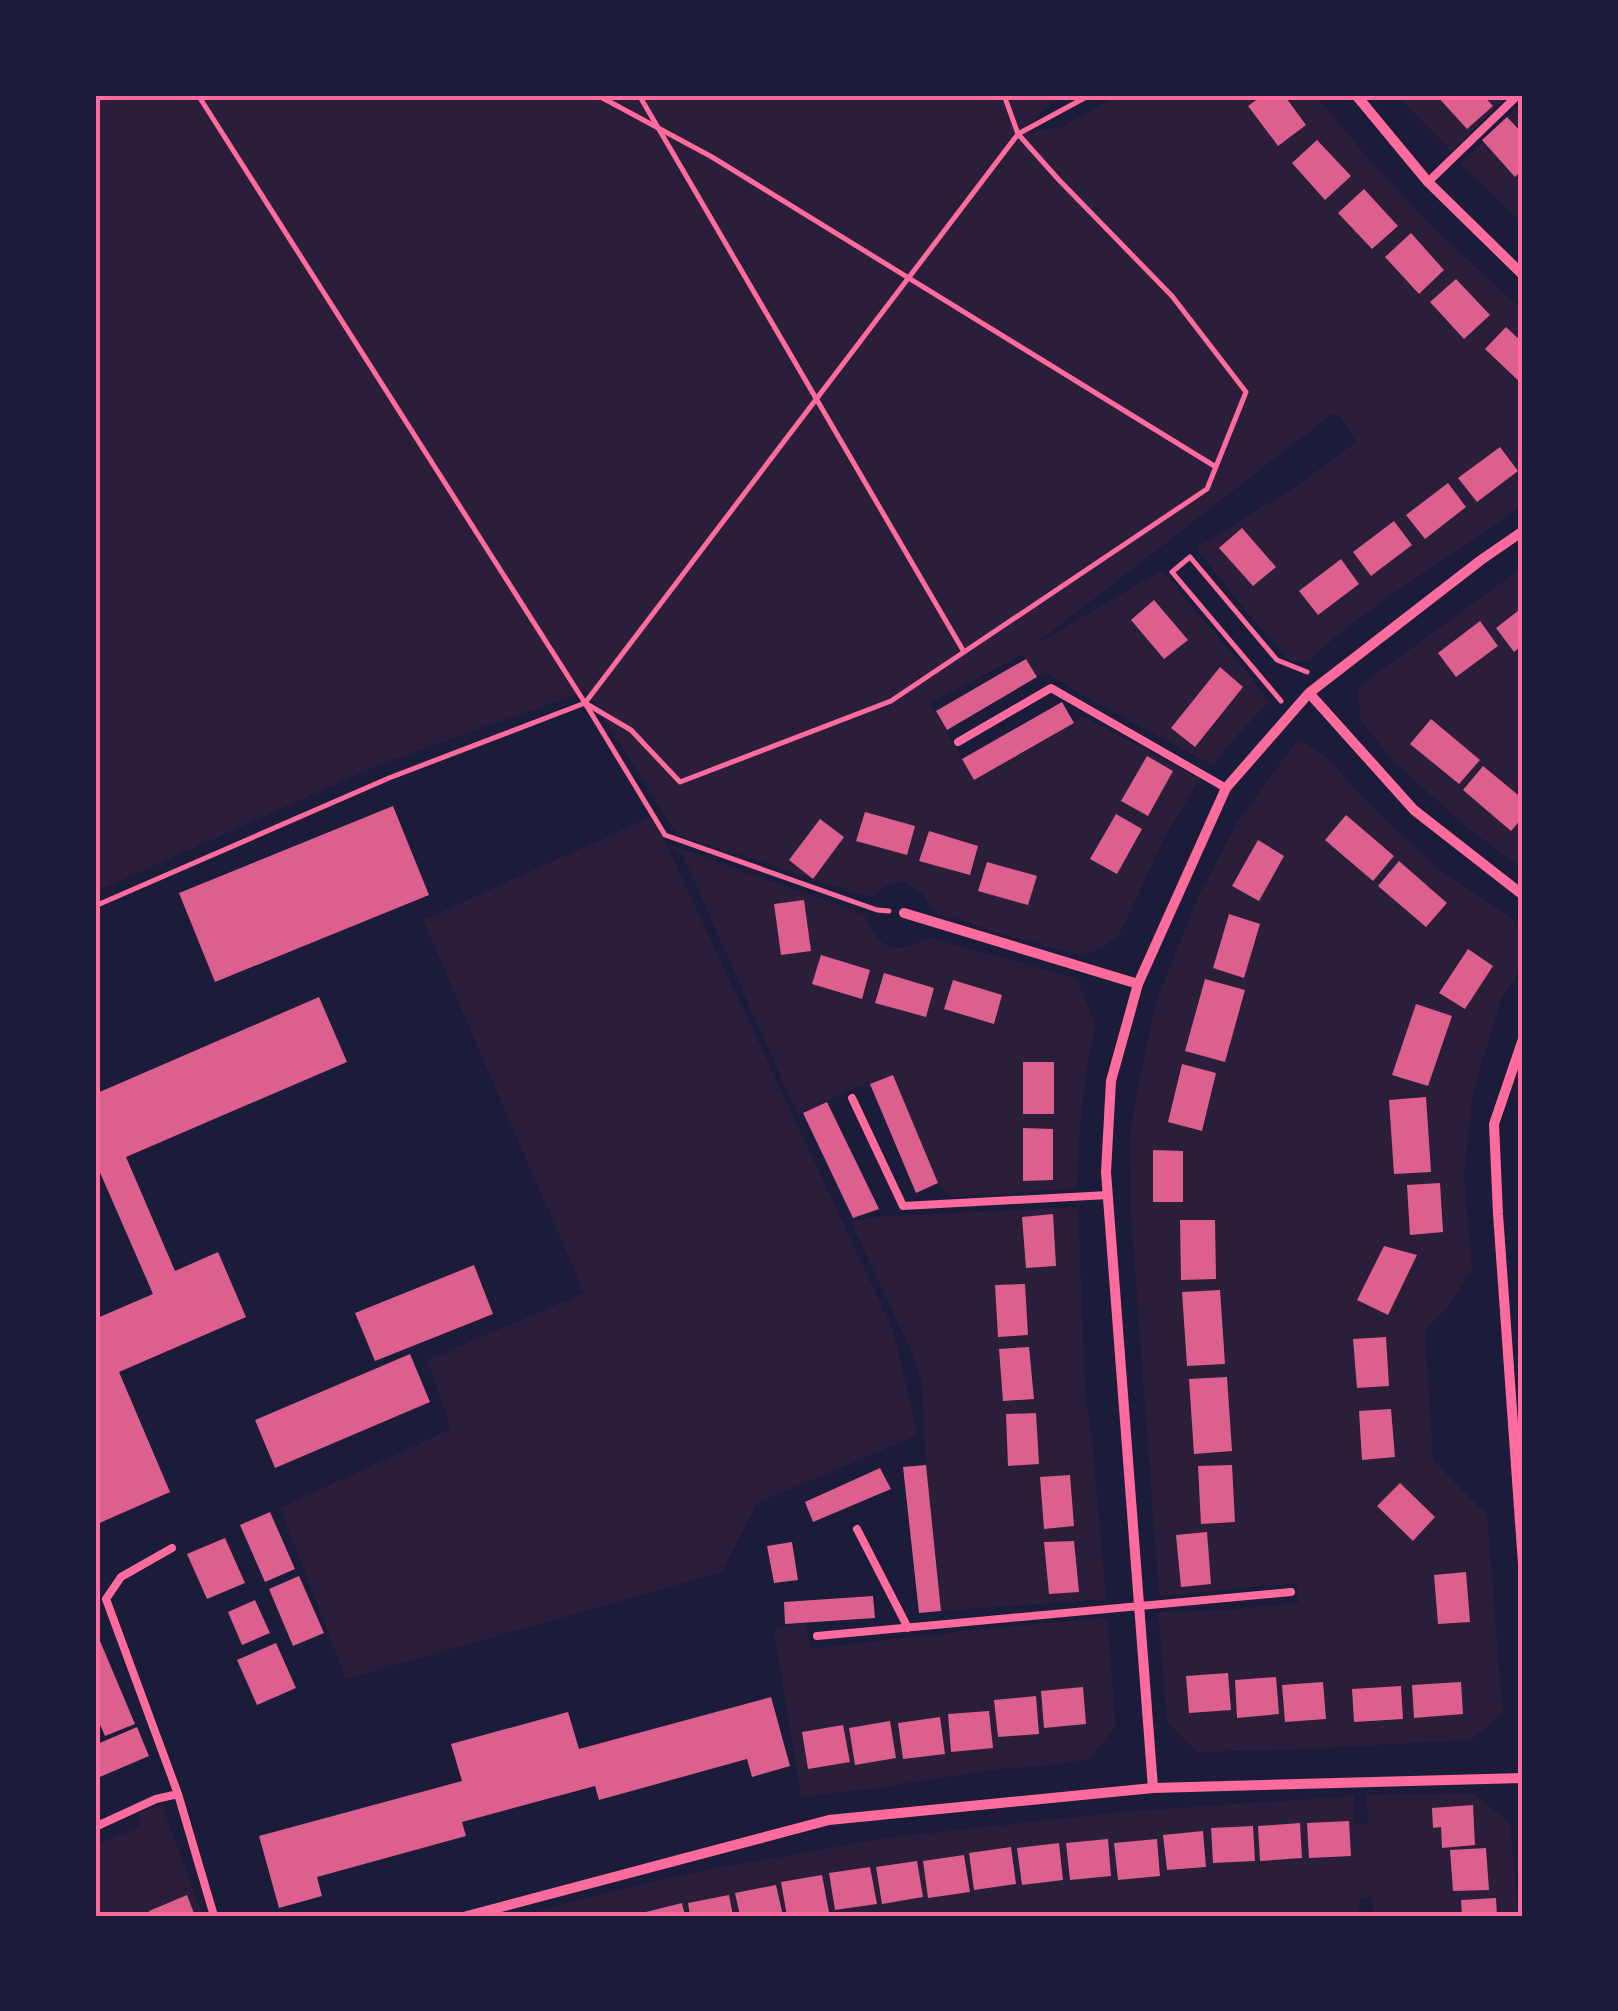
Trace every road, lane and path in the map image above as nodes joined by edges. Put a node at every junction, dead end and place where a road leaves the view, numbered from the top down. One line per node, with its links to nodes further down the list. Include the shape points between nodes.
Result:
1 (198, 95): 19 (path)
2 (597, 95): 8 (path)
3 (639, 95): 8 (path)
4 (1004, 95): 9 (path)
5 (1090, 95): 9 (path)
6 (1356, 95): 10 (street)
7 (1518, 95): 10 (lane)
8 (656, 127): 12 (path); 13 (path)
9 (1018, 134): 12 (path); 14 (path, via 1172,296 1246,392)
10 (1428, 182): 11 (street)
11 (1523, 276)
12 (908, 279): 13 (path); 14 (path)
13 (816, 399): 16 (path); 19 (path)
14 (1216, 467): 16 (path, via 1207,489)
15 (1523, 531): 17 (street)
16 (964, 652): 19 (path, via 891,701 680,782 631,730)
17 (1325, 680): 18 (street); 20 (path, via 1277,660 1190,558 1172,572)
18 (1309, 692): 20 (street); 23 (street, via 1414,810)
19 (584, 703): 24 (path, via 389,778); 25 (path, via 665,835 877,910)
20 (1291, 716): 22 (street)
21 (958, 742): 22 (lane, via 1051,688)
22 (1226, 788): 26 (street)
23 (1523, 895)
24 (95, 906)
25 (904, 913): 26 (street)
26 (1138, 984): 29 (street, via 1111,1082)
27 (1523, 1039): 32 (street, via 1494,1124)
28 (852, 1098): 29 (lane, via 904,1206)
29 (1108, 1196): 34 (street)
30 (858, 1529): 35 (lane)
31 (172, 1548): 39 (lane, via 121,1578 106,1599)
32 (1523, 1564)
33 (1291, 1592): 34 (lane)
34 (1140, 1604): 35 (lane); 38 (street)
35 (908, 1628): 36 (lane)
36 (817, 1636)
37 (1523, 1778): 38 (street)
38 (1154, 1788): 42 (street, via 829,1820)
39 (178, 1794): 40 (lane); 41 (lane)
40 (95, 1826)
41 (214, 1916)
42 (467, 1916)

